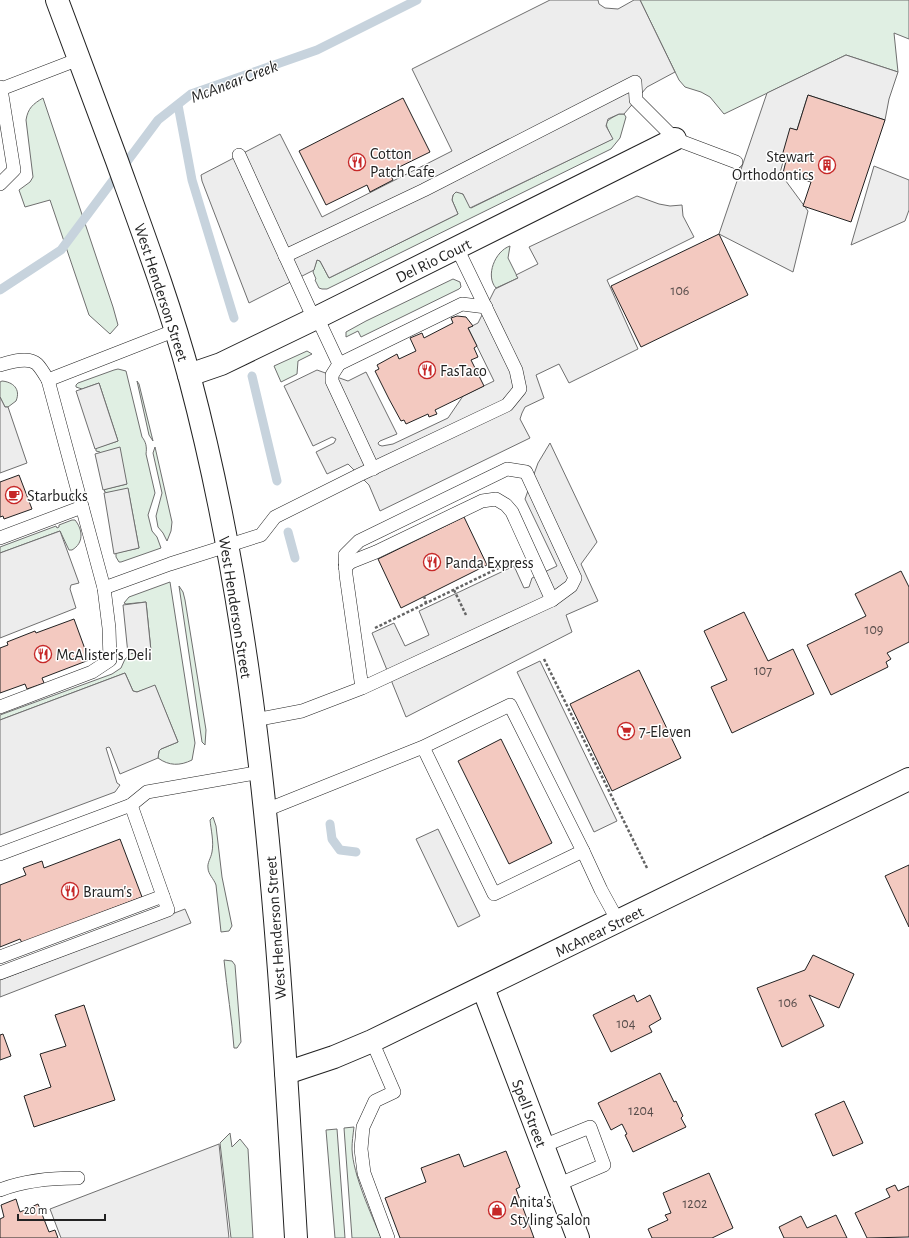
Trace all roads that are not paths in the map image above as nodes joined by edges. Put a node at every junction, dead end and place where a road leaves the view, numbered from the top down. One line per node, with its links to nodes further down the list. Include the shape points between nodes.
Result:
1 (57, 0): 2 (street, West Henderson Street)
2 (81, 63): 3 (lane); 12 (street, West Henderson Street, via 144,234)
3 (0, 88): 7 (lane, via 14,170)
4 (675, 139): 6 (lane); 8 (street, Del Rio Court); 9 (lane, via 636,100 635,82 424,190)
5 (239, 155): 9 (lane)
6 (736, 162)
7 (0, 184)
8 (457, 248): 10 (lane); 11 (street, Del Rio Court)
9 (285, 256): 11 (lane)
10 (486, 307): 13 (lane, via 462,304); 17 (lane, via 516,370 520,389 507,405)
11 (316, 318): 13 (lane); 15 (street, Del Rio Court, via 221,364)
12 (176, 330): 15 (street, West Henderson Street); 16 (lane)
13 (339, 364): 17 (lane, via 332,375 332,381)
14 (0, 365): 16 (lane, via 25,360 37,363)
15 (188, 375): 20 (street, West Henderson Street, via 210,461)
16 (48, 380): 18 (lane)
17 (373, 469): 20 (lane, via 275,517 261,535)
18 (82, 507): 19 (lane); 22 (lane)
19 (0, 538)
20 (227, 546): 22 (lane); 26 (street, West Henderson Street)
21 (345, 567): 23 (lane, via 482,501 496,499 512,512); 23 (lane, via 345,555 358,541 507,469 526,472 575,578 571,586); 24 (lane)
22 (104, 588): 25 (lane, via 110,660 92,672)
23 (552, 600): 24 (lane)
24 (362, 688): 26 (lane, via 302,711)
25 (0, 707)
26 (254, 720): 28 (street, West Henderson Street)
27 (423, 747): 31 (lane); 32 (lane, via 510,705); 32 (lane, via 494,894)
28 (261, 772): 30 (lane, via 147,792); 31 (street, West Henderson Street)
29 (909, 779): 35 (street, McAnear Street)
30 (130, 805): 33 (lane); 34 (lane)
31 (266, 810): 40 (street, West Henderson Street)
32 (582, 851): 35 (lane)
33 (0, 854)
34 (163, 896): 36 (lane); 37 (lane, via 168,910)
35 (618, 921): 38 (street, McAnear Street)
36 (0, 957)
37 (0, 973)
38 (483, 988): 39 (street, McAnear Street); 41 (street, Spell Street)
39 (372, 1041): 40 (street, McAnear Street); 46 (lane, via 394,1092 375,1101 363,1127 361,1149 364,1173)
40 (286, 1073): 45 (street, West Henderson Street)
41 (543, 1146): 43 (street, Spell Street); 43 (lane, via 590,1127 604,1165)
42 (78, 1178): 44 (lane, via 46,1179 15,1184)
43 (557, 1185): 47 (street, Spell Street)
44 (0, 1190)
45 (296, 1238)
46 (388, 1238)
47 (578, 1238)

